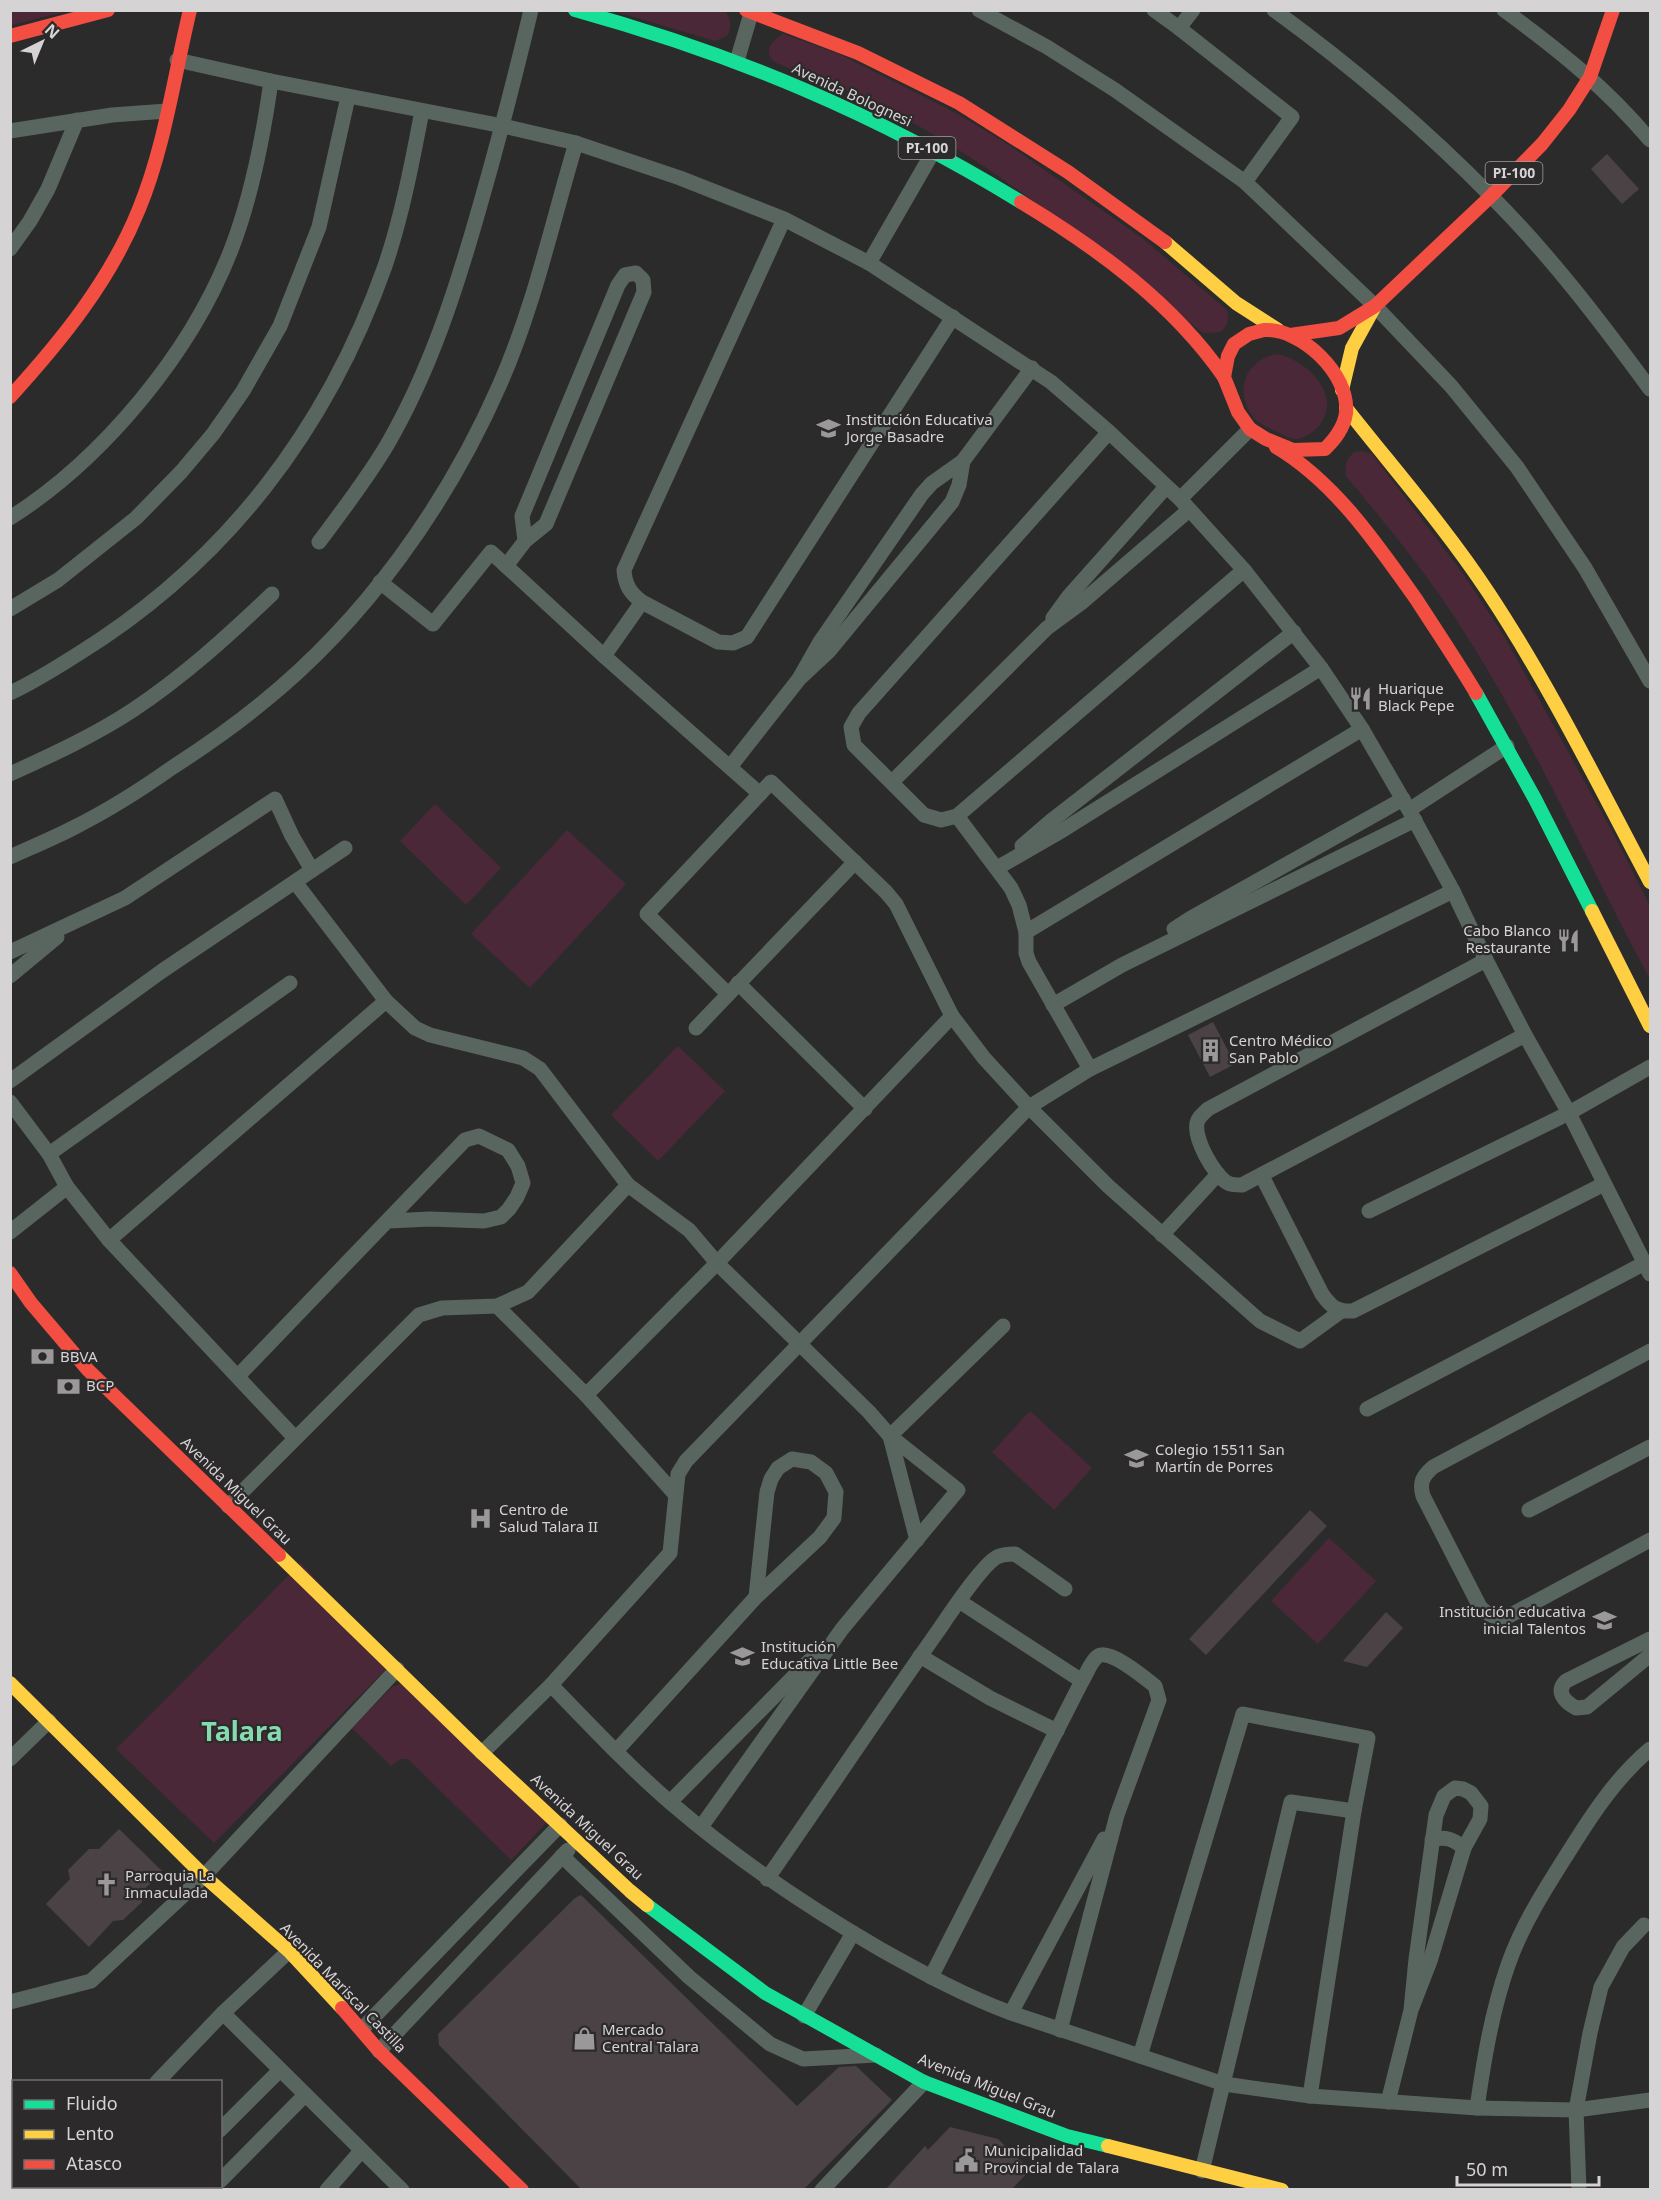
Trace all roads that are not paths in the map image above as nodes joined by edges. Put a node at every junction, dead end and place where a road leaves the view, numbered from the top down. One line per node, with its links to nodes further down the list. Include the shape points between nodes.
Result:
1 (108, 10): 13 (main road)
2 (190, 10): 14 (main road)
3 (531, 10): 22 (street)
4 (575, 10): 15 (main road, Avenida Bolognesi / PI-100, via 666,35)
5 (979, 10): 27 (street, via 1115,90)
6 (1154, 10): 12 (street)
7 (1193, 10): 12 (street)
8 (1274, 10): 28 (street, via 1405,116)
9 (1504, 10): 16 (street)
10 (1613, 10): 16 (main road, PI-100)
11 (749, 11): 15 (street); 34 (main road, PI-100, via 858,53 959,103 1068,172 1156,235 1236,303)
12 (1179, 28): 27 (street, via 1292,117)
13 (10, 36)
14 (177, 60): 17 (street); 19 (main road)
15 (738, 61): 26 (main road, Avenida Bolognesi / PI-100)
16 (1590, 77): 24 (street); 28 (main road, PI-100, via 1542,144)
17 (271, 81): 18 (street); 47 (street, via 265,127 245,210 230,252 195,322 121,423 76,468)
18 (348, 96): 20 (street); 55 (street, via 319,227 280,326 243,391 181,472 136,518 58,580)
19 (167, 111): 21 (street); 39 (main road, via 155,162 128,234 74,320)
20 (422, 111): 22 (street); 62 (street, via 399,220 367,312 325,401 282,467 221,539 166,591 104,638)
21 (77, 120): 23 (street); 30 (street, via 48,189)
22 (503, 126): 25 (street); 49 (street, via 452,303 433,350 387,444)
23 (10, 131)
24 (1650, 140)
25 (576, 143): 29 (street); 52 (street, via 534,288 501,382 459,468)
26 (933, 152): 31 (street); 36 (main road, Avenida Bolognesi / PI-100, via 1043,216 1111,264 1164,307 1210,355)
27 (1245, 182): 32 (street)
28 (1491, 196): 32 (main road, PI-100); 37 (street, via 1561,273)
29 (784, 219): 31 (street); 54 (street, via 624,570 631,594)
30 (10, 249)
31 (869, 263): 33 (street)
32 (1375, 306): 34 (main road, PI-100, via 1339,328); 38 (main road, PI-100, via 1352,348); 61 (street, via 1451,386 1517,467 1585,568)
33 (953, 317): 35 (street); 54 (street, via 747,637 734,643 718,642)
34 (1284, 332): 36 (main road, PI-100, via 1249,334 1234,344); 38 (main road, PI-100, via 1301,340 1325,361)
35 (1032, 368): 42 (street); 44 (street)
36 (1224, 377): 41 (main road, PI-100, via 1238,412)
37 (1650, 389)
38 (1342, 390): 40 (main road, PI-100)
39 (10, 397)
40 (1346, 408): 43 (main road, PI-100, via 1337,437 1325,448 1293,450); 77 (main road, via 1487,591 1561,715)
41 (1250, 429): 43 (main road, PI-100); 46 (street)
42 (1109, 432): 45 (street); 67 (street, via 859,713 851,727 854,745)
43 (1266, 439): 64 (main road, via 1305,466 1370,537 1444,640)
44 (963, 461): 60 (street, via 922,494 819,642); 60 (street, via 952,502 829,651)
45 (1166, 487): 46 (street); 56 (street, via 1069,596)
46 (1184, 504): 51 (street); 56 (street, via 1081,603)
47 (10, 518)
48 (525, 541): 48 (street, via 546,524 644,292 643,280 636,273 626,275 618,285 522,516); 50 (street)
49 (319, 542)
50 (507, 566): 52 (street, via 491,552 433,624); 58 (street)
51 (1244, 570): 57 (street); 70 (street)
52 (380, 582): 72 (street, via 309,660 236,723 140,790 77,826)
53 (272, 594): 66 (street, via 226,639 132,710)
54 (642, 602): 58 (street)
55 (10, 609)
56 (1047, 628): 67 (street)
57 (1294, 632): 59 (street); 74 (street, via 1051,821)
58 (604, 656): 65 (street)
59 (1321, 668): 63 (street); 74 (street)
60 (799, 680): 65 (street)
61 (1650, 681)
62 (10, 693)
63 (1362, 729): 69 (street); 80 (street)
64 (1507, 746): 69 (street); 90 (main road)
65 (730, 767): 68 (street)
66 (10, 774)
67 (892, 782): 70 (street, via 924,814 941,819)
68 (760, 794): 73 (street, via 771,782); 86 (street, via 647,914)
69 (1409, 810): 78 (street); 83 (street); 83 (street, via 1191,918)
70 (957, 816): 74 (street)
71 (345, 848): 75 (street)
72 (10, 857)
73 (855, 862): 86 (street); 89 (street, via 896,904)
74 (998, 868): 80 (street, via 1019,905)
75 (312, 870): 76 (street); 79 (street, via 275,799 125,898)
76 (295, 882): 87 (street); 95 (street, via 162,970)
77 (1650, 882)
78 (1453, 891): 82 (street); 94 (street)
79 (73, 924): 81 (street); 84 (street)
80 (1026, 932): 88 (street, via 1029,962)
81 (10, 952)
82 (1486, 960): 92 (street); 101 (street, via 1208,1109 1198,1120 1196,1133)
83 (1122, 965): 88 (street)
84 (10, 976)
85 (290, 983): 100 (street)
86 (733, 989): 91 (street); 98 (street)
87 (386, 1001): 104 (street, via 415,1028 430,1035 522,1058 540,1069); 110 (street)
88 (1053, 1005): 94 (street)
89 (952, 1016): 97 (street); 98 (street)
90 (1650, 1026)
91 (696, 1028)
92 (1525, 1035): 99 (street); 102 (street)
93 (1650, 1067): 99 (street)
94 (1090, 1069): 97 (street)
95 (10, 1081)
96 (10, 1102): 100 (street)
97 (1029, 1107): 109 (street); 117 (street)
98 (865, 1109): 111 (street)
99 (1569, 1113): 103 (street); 106 (street)
100 (49, 1154): 105 (street)
101 (1218, 1174): 102 (street, via 1228,1183 1242,1185); 109 (street)
102 (1262, 1176): 115 (street, via 1322,1294)
103 (1604, 1184): 112 (street); 115 (street, via 1353,1311)
104 (628, 1185): 111 (street, via 689,1230); 114 (street, via 528,1292)
105 (67, 1187): 108 (street); 110 (street)
106 (1369, 1211)
107 (388, 1221): 107 (street, via 484,1221 501,1217 523,1183 518,1166 508,1150 494,1142 479,1136 465,1140); 119 (street)
108 (10, 1232)
109 (1162, 1235): 115 (street, via 1260,1321 1300,1341)
110 (109, 1240): 119 (street)
111 (717, 1263): 117 (street); 120 (street)
112 (1648, 1268): 121 (street)
113 (10, 1273): 126 (main road, Avenida Miguel Grau, via 88,1370)
114 (497, 1306): 120 (street); 123 (street, via 442,1308 418,1315)
115 (1340, 1312)
116 (1003, 1326): 122 (street)
117 (800, 1343): 122 (street); 125 (street, via 686,1461 678,1474)
118 (1650, 1351): 129 (street, via 1433,1467 1420,1487 1480,1607 1492,1617 1509,1616)
119 (238, 1376): 123 (street)
120 (586, 1395): 125 (street)
121 (1367, 1409)
122 (890, 1436): 128 (street); 128 (street, via 958,1490)
123 (295, 1438): 126 (street)
124 (1650, 1447): 127 (street)
125 (675, 1494): 140 (street, via 670,1553)
126 (228, 1506): 137 (main road, Avenida Miguel Grau)
127 (1529, 1510)
128 (917, 1540): 133 (street)
129 (1650, 1540)
130 (1065, 1589): 132 (street, via 1015,1554 1007,1554 988,1565)
131 (756, 1597): 131 (street, via 820,1537 834,1518 836,1492 826,1473 811,1462 792,1459 778,1468 771,1479); 144 (street)
132 (959, 1601): 136 (street); 138 (street)
133 (842, 1629): 147 (street); 151 (street)
134 (1650, 1639): 135 (street, via 1566,1681 1561,1694 1576,1708 1587,1707)
135 (1650, 1655)
136 (920, 1656): 142 (street, via 990,1698); 157 (street)
137 (397, 1669): 145 (main road, Avenida Miguel Grau); 156 (street)
138 (1082, 1680): 142 (street); 149 (street, via 1096,1657 1105,1654 1118,1659 1158,1690 1158,1700)
139 (10, 1683): 141 (main road, Avenida Mariscal Castilla)
140 (551, 1685): 144 (street); 145 (street)
141 (49, 1721): 146 (street); 156 (main road, Avenida Mariscal Castilla)
142 (1057, 1731): 163 (street)
143 (1650, 1749): 182 (street, via 1612,1787 1590,1818 1526,1924 1497,2000)
144 (616, 1751): 147 (street)
145 (482, 1753): 150 (main road, Avenida Miguel Grau)
146 (10, 1759)
147 (670, 1803): 151 (street)
148 (1354, 1811): 173 (street, via 1368,1738 1243,1714); 177 (street, via 1291,1802); 179 (street)
149 (1117, 1815): 158 (street); 161 (street)
150 (560, 1825): 153 (main road, Avenida Miguel Grau); 169 (street)
151 (701, 1827): 157 (street)
152 (1432, 1840): 154 (street, via 1449,1838); 154 (street, via 1444,1796 1455,1788 1463,1789 1477,1800 1482,1812); 165 (street)
153 (577, 1841): 155 (street); 168 (main road, Avenida Miguel Grau, via 630,1891 680,1930)
154 (1464, 1848): 165 (street)
155 (562, 1856): 171 (street); 172 (street, via 689,1977 770,2044 803,2059)
156 (204, 1876): 162 (main road, Avenida Mariscal Castilla); 164 (street, via 91,1981)
157 (767, 1879): 160 (street)
158 (1058, 1925): 161 (street); 167 (street)
159 (1644, 1925): 183 (street, via 1623,1947 1601,1987)
160 (853, 1933): 163 (street); 168 (street)
161 (1085, 1934): 170 (street)
162 (289, 1952): 166 (street); 169 (main road, Avenida Mariscal Castilla)
163 (931, 1977): 167 (street)
164 (10, 2001)
165 (1411, 2010): 181 (street)
166 (223, 2013): 174 (street); 175 (street)
167 (1011, 2013): 170 (street)
168 (804, 2016): 172 (main road, Avenida Miguel Grau)
169 (362, 2029): 171 (main road, Avenida Mariscal Castilla)
170 (1060, 2030): 173 (street)
171 (379, 2051): 191 (main road, Avenida Mariscal Castilla)
172 (878, 2055): 176 (main road, Avenida Miguel Grau)
173 (1140, 2056): 177 (street)
174 (280, 2070): 178 (street); 184 (street)
175 (159, 2080)
176 (924, 2082): 186 (main road, Avenida Miguel Grau, via 1067,2136); 192 (street)
177 (1224, 2084): 179 (street); 186 (street)
178 (305, 2095): 185 (street); 187 (street)
179 (1310, 2096): 181 (street)
180 (1650, 2100): 183 (street)
181 (1388, 2102): 182 (street)
182 (1477, 2108): 183 (street)
183 (1576, 2110): 193 (street)
184 (222, 2128)
185 (361, 2151): 189 (street); 190 (street)
186 (1202, 2171): 188 (main road, Avenida Miguel Grau)
187 (222, 2179)
188 (1277, 2189)
189 (327, 2190)
190 (402, 2190)
191 (522, 2190)
192 (822, 2190)
193 (1579, 2190)

